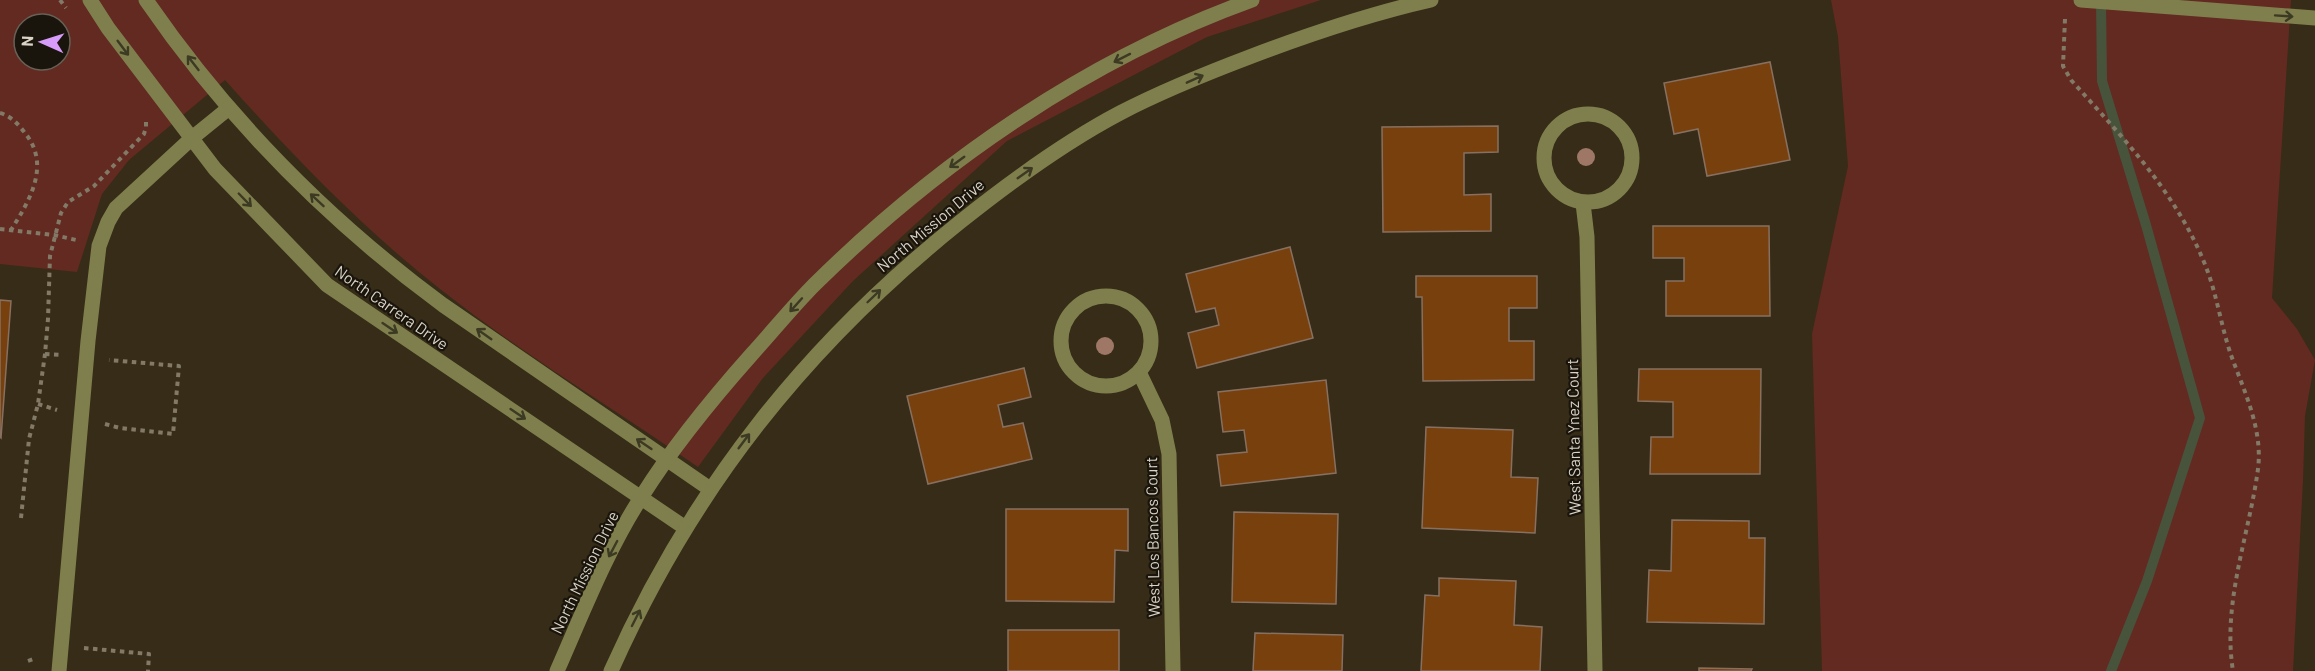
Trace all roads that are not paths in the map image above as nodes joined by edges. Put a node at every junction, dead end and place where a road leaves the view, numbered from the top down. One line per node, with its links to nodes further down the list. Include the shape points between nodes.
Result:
1 (90, 0): 8 (street, North Carrera Drive, one-way to 8)
2 (146, 0): 7 (street, North Carrera Drive, one-way to 2)
3 (1252, 0): 11 (street, North Mission Drive, one-way to 11, via 1178,30 1063,90 904,204 813,286 716,395)
4 (1431, 0): 12 (street, North Mission Drive, one-way to 4, via 756,425 838,331 906,266 997,192 1060,149 1120,113 1198,77 1326,29)
5 (2080, 0): 6 (street, one-way to 6)
6 (2315, 18)
7 (229, 108): 8 (street); 11 (street, North Carrera Drive, one-way to 7, via 402,275 309,192)
8 (192, 138): 13 (street, North Carrera Drive, one-way to 13, via 215,169 327,285); 15 (street, via 116,208 99,246)
9 (1583, 203): 9 (street, via 1611,196 1629,174 1632,159 1623,131 1599,115 1571,117 1558,124 1544,150 1548,179 1557,191); 19 (street, West Santa Ynez Court, via 1587,237)
10 (1139, 372): 10 (street, via 1152,344 1143,314 1118,297 1087,300 1074,309 1066,320 1061,349 1075,374 1086,382 1115,386); 18 (street, West Los Bancos Court, via 1162,420 1169,454)
11 (667, 459): 12 (street, North Carrera Drive); 13 (street, North Mission Drive)
12 (710, 489): 14 (street, North Mission Drive)
13 (640, 498): 14 (street, North Carrera Drive); 16 (street, North Mission Drive, one-way to 16)
14 (684, 527): 17 (street, North Mission Drive, one-way to 14)
15 (59, 671)
16 (557, 671)
17 (611, 671)
18 (1173, 671)
19 (1595, 671)

